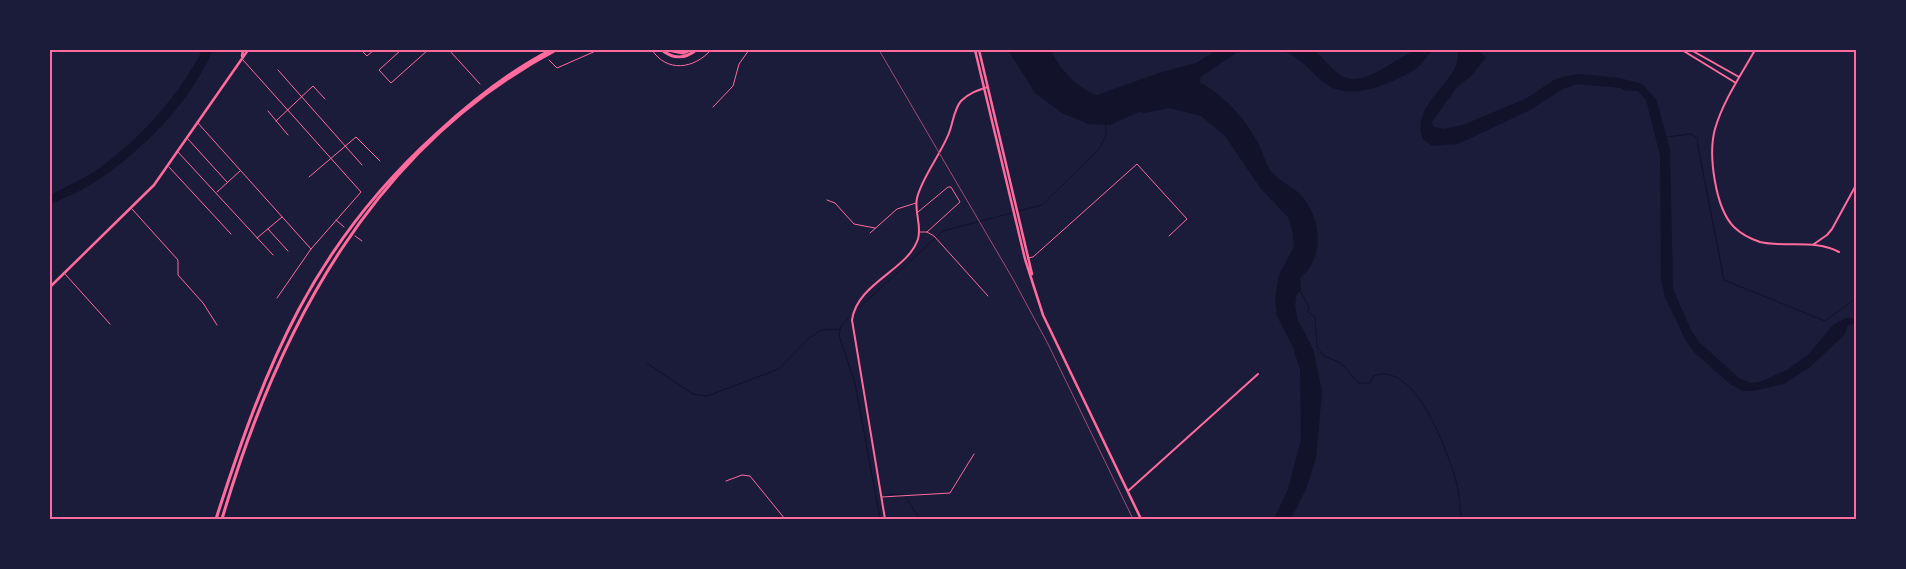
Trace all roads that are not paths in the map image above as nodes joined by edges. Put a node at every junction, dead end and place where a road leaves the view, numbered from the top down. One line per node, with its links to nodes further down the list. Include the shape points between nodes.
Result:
1 (243, 50): 25 (highway)
2 (248, 50): 25 (highway)
3 (361, 50): 4 (street, via 366,56)
4 (374, 50)
5 (401, 50): 22 (street, via 379,70 391,83)
6 (449, 50): 33 (street)
7 (551, 50): 91 (highway, via 498,84 449,122 392,177 348,228 314,281 282,341 256,403)
8 (556, 50): 92 (highway, via 506,81 451,124 395,180 353,232 319,283 287,343 258,413)
9 (598, 50): 27 (street, via 557,68)
10 (652, 50): 15 (street, via 667,64 683,67 700,61)
11 (662, 50): 14 (highway, via 681,57)
12 (668, 50): 13 (highway, via 677,53)
13 (690, 50)
14 (696, 50)
15 (710, 50)
16 (749, 50): 37 (street, via 739,64 733,86)
17 (975, 50): 34 (highway)
18 (979, 50): 34 (highway)
19 (1682, 50): 23 (street)
20 (1690, 50): 23 (street); 24 (street)
21 (1755, 50): 31 (street)
22 (426, 51)
23 (1687, 54): 26 (street)
24 (1698, 54): 26 (street); 28 (street)
25 (241, 58): 38 (street); 41 (highway)
26 (1696, 59): 29 (street)
27 (549, 60)
28 (1713, 62): 29 (street); 31 (street)
29 (1710, 67): 32 (street)
30 (278, 70): 35 (street)
31 (1740, 77): 32 (street)
32 (1736, 82): 72 (street, via 1719,118 1713,148 1714,172 1727,218 1742,234 1761,242)
33 (480, 84)
34 (986, 88): 56 (street, via 972,92 960,102 949,135); 77 (highway); 78 (highway)
35 (302, 98): 36 (street, via 314,86); 38 (street); 44 (street)
36 (325, 99)
37 (713, 107)
38 (288, 110): 40 (street); 46 (street)
39 (268, 111): 40 (street)
40 (276, 121): 42 (street)
41 (197, 122): 43 (highway); 50 (street)
42 (288, 135)
43 (186, 138): 45 (highway); 52 (street)
44 (345, 146): 46 (street); 47 (street, via 356,137); 48 (street)
45 (178, 152): 49 (highway); 54 (street)
46 (331, 157): 51 (street); 60 (street, via 361,192)
47 (380, 161)
48 (362, 165)
49 (168, 166): 57 (highway); 67 (street)
50 (241, 170): 52 (street); 59 (street)
51 (309, 177)
52 (227, 182): 54 (street)
53 (1856, 184): 72 (street, via 1832,229)
54 (216, 192): 70 (street)
55 (827, 200): 62 (street, via 835,203 854,224)
56 (916, 203): 58 (street); 62 (street, via 897,209)
57 (132, 209): 79 (highway); 85 (street, via 178,260 178,275)
58 (917, 213): 64 (street); 65 (street, via 948,187 960,202)
59 (282, 216): 63 (street); 73 (street)
60 (335, 220): 61 (street); 73 (street)
61 (344, 227)
62 (875, 228): 66 (street)
63 (268, 229): 70 (street); 74 (street)
64 (920, 232): 65 (street); 90 (street, via 911,251 860,298 852,313)
65 (927, 232): 82 (street)
66 (870, 233)
67 (231, 234)
68 (355, 236): 71 (street)
69 (1169, 236): 77 (street, via 1187,219 1138,164)
70 (257, 238): 76 (street)
71 (362, 241)
72 (1814, 244): 75 (street)
73 (311, 249): 83 (street)
74 (288, 252)
75 (1839, 252)
76 (272, 254)
77 (1029, 258): 78 (street); 80 (highway)
78 (1025, 260): 80 (highway)
79 (64, 273): 81 (highway); 84 (street)
80 (1034, 283): 89 (highway, via 1052,338)
81 (50, 287)
82 (988, 296)
83 (277, 298)
84 (110, 324)
85 (217, 325)
86 (1258, 374): 89 (street)
87 (974, 454): 90 (street, via 950,493)
88 (726, 482): 93 (street, via 742,475 750,476)
89 (1127, 491): 95 (highway)
90 (881, 497): 94 (street)
91 (216, 519)
92 (222, 519)
93 (785, 519)
94 (885, 519)
95 (1141, 519)

